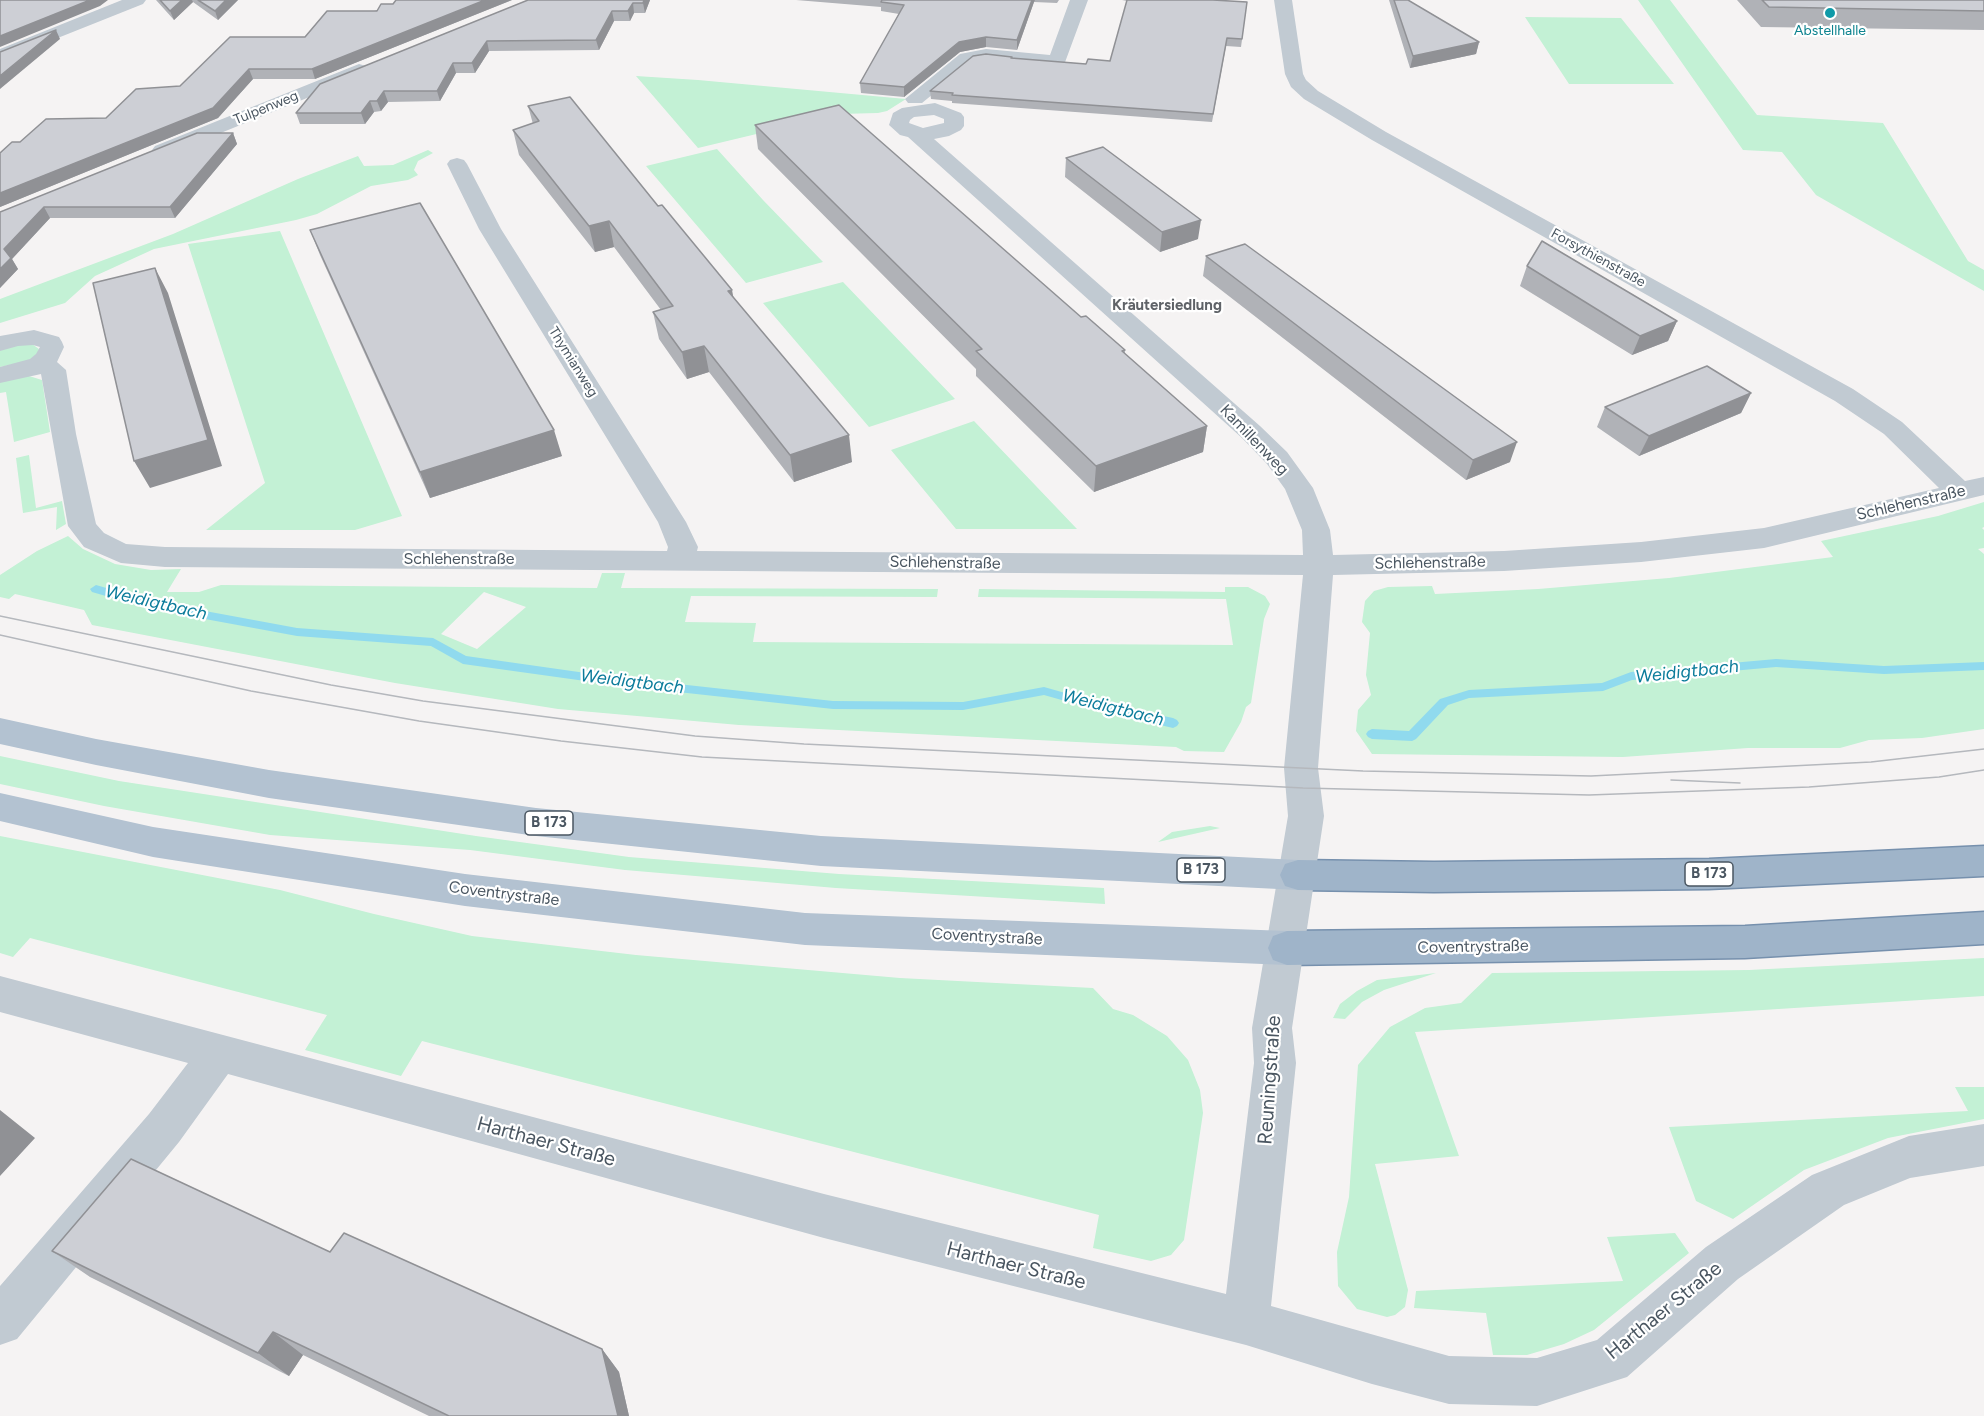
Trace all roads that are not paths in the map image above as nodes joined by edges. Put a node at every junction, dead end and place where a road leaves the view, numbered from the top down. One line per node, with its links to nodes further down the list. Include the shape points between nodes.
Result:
1 (137, 0): 4 (street)
2 (1079, 0): 6 (street, via 1057,61 986,54 966,58)
3 (1283, 0): 13 (street, Forsythienstraße, via 1294,74 1311,95 1844,395)
4 (0, 56)
5 (375, 63): 8 (street, Tulpenweg)
6 (915, 99)
7 (915, 133): 15 (street, Kamillenweg, via 1277,458 1299,488 1316,530)
8 (143, 158)
9 (457, 164): 14 (street, Thymianweg, via 490,229 672,522 683,547)
10 (0, 344): 11 (street, via 24,338 50,342 51,352)
11 (39, 364): 12 (street); 14 (street, Schlehenstraße, via 53,370 82,526 94,540 121,553 165,557)
12 (0, 375)
13 (1972, 489): 15 (street, Schlehenstraße, via 1753,540 1504,561)
14 (680, 560): 15 (street, Schlehenstraße)
15 (1319, 566): 19 (street, Kamillenweg, via 1303,729 1301,768 1306,816)
16 (0, 731): 19 (main road, B 173, via 96,753 269,784 536,822 821,851)
17 (0, 807): 21 (main road, Coventrystraße, via 153,842 465,891 793,927)
18 (1984, 861): 19 (highway, B 173, via 1709,874)
19 (1298, 875): 21 (street, Reuningstraße)
20 (1984, 928): 21 (highway, Coventrystraße, via 1745,942)
21 (1287, 948): 26 (street, Reuningstraße, via 1272,1028 1275,1063)
22 (0, 994): 23 (street, Harthaer Straße)
23 (219, 1054): 25 (street, via 164,1128); 26 (street, Harthaer Straße, via 824,1216)
24 (1984, 1144): 26 (street, Harthaer Straße, via 1909,1156 1828,1190 1722,1263 1610,1360 1537,1382 1449,1380)
25 (0, 1322)
26 (1246, 1322)

